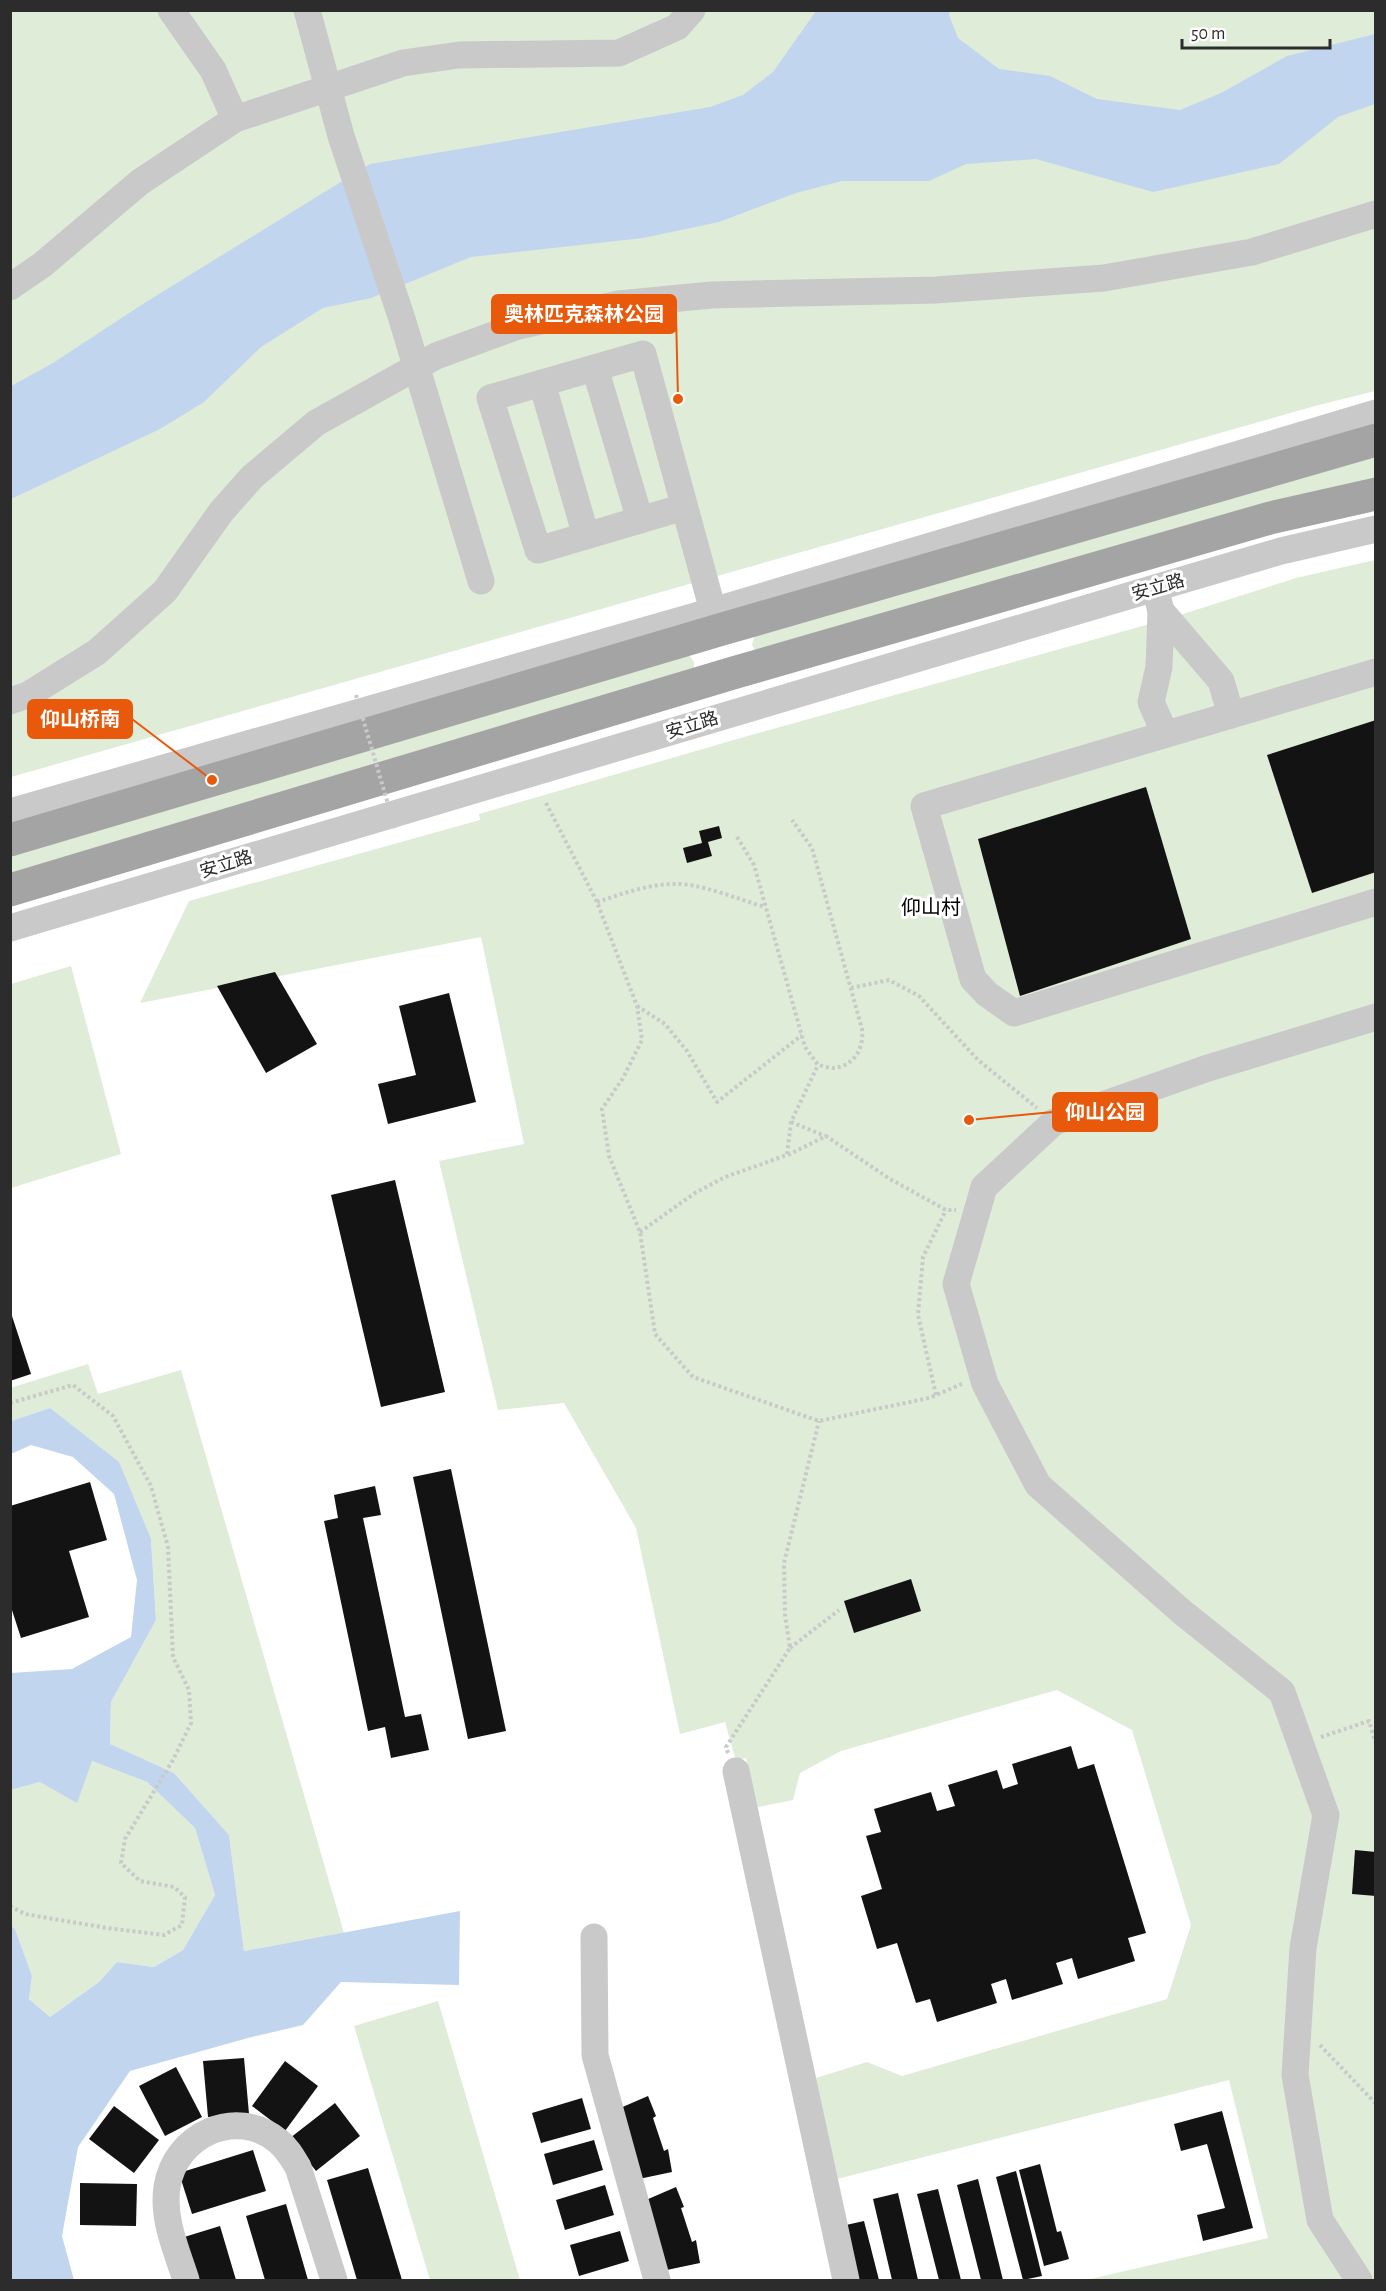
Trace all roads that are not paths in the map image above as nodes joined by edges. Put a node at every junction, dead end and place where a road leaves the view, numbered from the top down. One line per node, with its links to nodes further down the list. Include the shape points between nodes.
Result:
1 (171, 10): 5 (street, via 213,70)
2 (307, 10): 4 (street)
3 (692, 10): 4 (street, via 677,27 620,53 459,55 403,63)
4 (328, 87): 5 (street); 8 (street)
5 (235, 118): 7 (street, via 140,182)
6 (1376, 214): 8 (street, via 1252,252 1104,278 936,290 711,295 619,304 518,326)
7 (10, 287)
8 (416, 367): 18 (street); 22 (street, via 316,423 252,477 157,599 97,652 28,695)
9 (595, 368): 10 (street); 14 (street, via 643,354); 15 (street)
10 (542, 383): 17 (street); 17 (street, via 490,398 538,550)
11 (1376, 413): 20 (street)
12 (1376, 440): 26 (main road)
13 (1376, 494): 27 (main road, 安立路, via 1270,518 733,673)
14 (684, 507): 15 (street); 20 (street)
15 (640, 520): 17 (street)
16 (1376, 529): 19 (street, 安立路, via 1281,551)
17 (586, 536)
18 (482, 581)
19 (1158, 599): 23 (street, via 1221,681); 24 (street, via 1159,667 1152,702); 29 (street, 安立路)
20 (713, 611): 25 (street)
21 (1376, 672): 23 (street)
22 (10, 700)
23 (1231, 715): 24 (street)
24 (1165, 735): 28 (street, via 924,806 973,979 987,994 1014,1013)
25 (10, 812)
26 (10, 840)
27 (10, 890)
28 (1376, 902)
29 (10, 928)
30 (1376, 1017): 37 (street, via 1208,1068 1054,1122 984,1187 956,1284 985,1384 1038,1485 1282,1692 1326,1815 1303,1948 1295,2075 1320,2220)
31 (736, 1770): 36 (street)
32 (594, 1937): 35 (street, via 595,2055)
33 (186, 2280): 34 (street, via 166,2216 166,2189 177,2158 189,2144 222,2127 264,2132 290,2153)
34 (334, 2280)
35 (657, 2280)
36 (846, 2280)
37 (1359, 2280)

